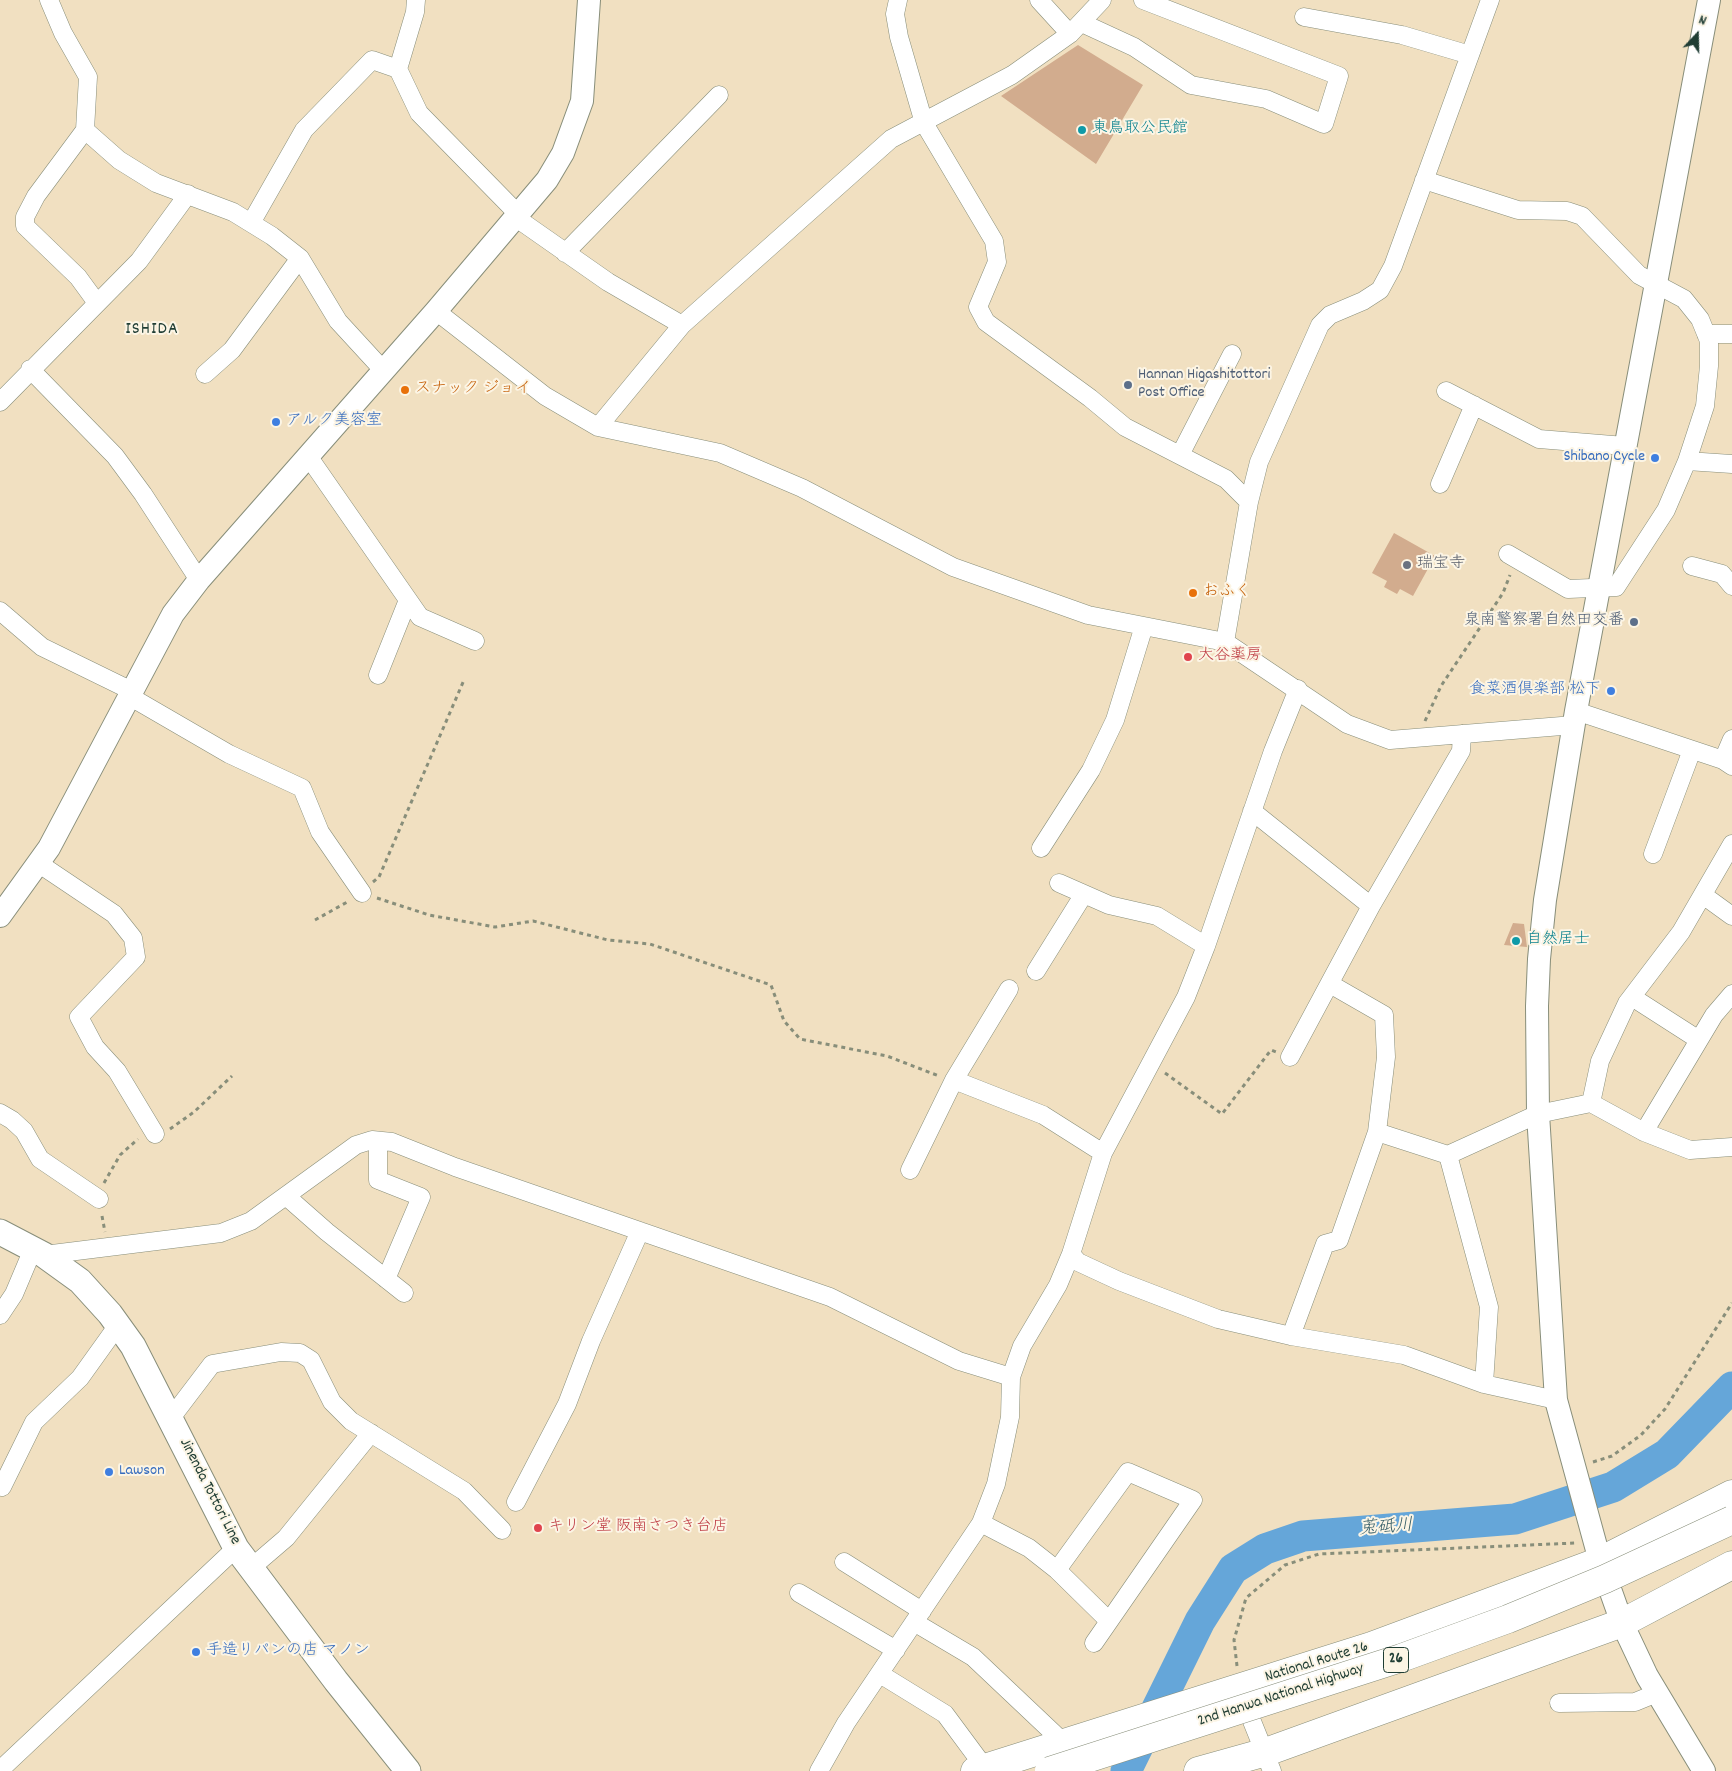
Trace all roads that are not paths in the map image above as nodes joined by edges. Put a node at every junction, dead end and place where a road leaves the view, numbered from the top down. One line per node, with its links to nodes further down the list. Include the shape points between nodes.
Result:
1 (49, 0): 16 (street, via 88,77)
2 (416, 0): 13 (street)
3 (589, 0): 19 (street, via 582,101 575,126 547,180)
4 (898, 0): 15 (street, via 895,14 899,37)
5 (1039, 0): 11 (street)
6 (1102, 0): 11 (street)
7 (1143, 0): 11 (street, via 1339,76 1324,124 1266,99 1191,85 1134,47)
8 (1490, 0): 12 (street)
9 (1708, 0): 23 (street)
10 (1304, 17): 12 (street, via 1402,35)
11 (1076, 29): 15 (street, via 1012,75)
12 (1470, 55): 17 (street)
13 (398, 69): 19 (street, via 419,113); 20 (street, via 372,60 342,89 304,130)
14 (719, 95): 21 (street)
15 (924, 123): 26 (street, via 891,139); 38 (street, via 994,241 997,262 978,307 986,322 1125,427)
16 (85, 130): 18 (street, via 156,183); 24 (street, via 36,196 25,216 25,226 78,277)
17 (1424, 180): 23 (street, via 1518,210 1567,211 1582,216 1639,275); 43 (street, via 1393,266 1380,290 1330,315 1320,325 1259,462)
18 (188, 194): 20 (street); 24 (street, via 139,261)
19 (517, 216): 21 (street); 25 (street)
20 (251, 223): 22 (street)
21 (565, 253): 26 (street)
22 (300, 258): 31 (street, via 338,321); 32 (street, via 232,350)
23 (1656, 283): 27 (street, via 1684,299 1700,318); 37 (street)
24 (97, 303): 30 (street)
25 (436, 311): 31 (street); 36 (street, via 545,396)
26 (682, 325): 36 (street)
27 (1706, 334): 28 (street); 40 (street, via 1709,366 1705,406)
28 (1732, 334)
29 (1232, 354): 38 (street)
30 (30, 369): 34 (street); 46 (street, via 115,456)
31 (383, 370): 39 (street)
32 (204, 374)
33 (1446, 391): 35 (street)
34 (0, 402)
35 (1474, 405): 37 (street, via 1538,439); 42 (street)
36 (598, 427): 51 (street, via 720,453 802,488 953,568 1088,615)
37 (1626, 446): 48 (street)
38 (1180, 455): 43 (street, via 1226,479)
39 (308, 456): 46 (street); 49 (street)
40 (1687, 462): 41 (street); 48 (street, via 1666,510 1616,587)
41 (1732, 464)
42 (1440, 484)
43 (1250, 502): 53 (street)
44 (1512, 557): 48 (street, via 1568,589)
45 (1692, 566): 47 (street, via 1722,574)
46 (199, 580): 56 (street, via 173,614)
47 (1732, 586)
48 (1599, 589): 57 (street)
49 (408, 600): 52 (street, via 420,617); 54 (street)
50 (0, 612): 56 (street, via 42,647)
51 (1144, 626): 53 (street); 64 (street, via 1115,720 1091,770)
52 (475, 641)
53 (1225, 642): 55 (street)
54 (378, 674)
55 (1298, 689): 58 (street, via 1347,724 1390,740); 62 (street)
56 (131, 694): 66 (street); 68 (street, via 229,754 302,788 320,832)
57 (1575, 718): 58 (street); 60 (street); 85 (street, via 1545,900 1539,959)
58 (1462, 734): 71 (street, via 1461,751)
59 (1732, 739): 61 (street)
60 (1692, 750): 61 (street); 65 (street)
61 (1727, 763)
62 (1252, 811): 71 (street); 74 (street)
63 (1732, 844): 70 (street)
64 (1041, 848)
65 (1653, 854)
66 (38, 863): 72 (street); 88 (street, via 114,914 133,938 136,957 79,1017 95,1047 117,1071)
67 (1059, 883): 69 (street)
68 (362, 893)
69 (1084, 894): 74 (street, via 1109,905 1157,916); 75 (street)
70 (1704, 895): 73 (street); 79 (street)
71 (1371, 906): 76 (street)
72 (3, 908)
73 (1732, 916)
74 (1206, 946): 91 (street, via 1186,997)
75 (1036, 971)
76 (1330, 984): 81 (street); 86 (street, via 1384,1015 1386,1057)
77 (1009, 989): 82 (street)
78 (1732, 994): 80 (street)
79 (1632, 997): 80 (street); 83 (street, via 1613,1029 1600,1061)
80 (1699, 1040): 87 (street)
81 (1290, 1058)
82 (954, 1080): 91 (street, via 1043,1115); 93 (street)
83 (1591, 1103): 85 (street); 87 (street)
84 (0, 1113): 95 (street, via 24,1132 40,1159)
85 (1538, 1114): 92 (street); 107 (street)
86 (1377, 1132): 92 (street); 104 (street, via 1339,1240 1324,1244)
87 (1644, 1132): 90 (street, via 1690,1150)
88 (155, 1134)
89 (378, 1141): 94 (street, via 356,1145); 96 (street, via 392,1142); 100 (street, via 378,1180 421,1197)
90 (1732, 1147)
91 (1103, 1153): 99 (street)
92 (1448, 1155): 106 (street, via 1489,1307)
93 (910, 1170)
94 (286, 1196): 98 (street, via 250,1221 221,1233); 100 (street)
95 (99, 1199)
96 (640, 1231): 105 (street, via 830,1296 959,1361); 112 (street, via 567,1404)
97 (0, 1232): 98 (main road, Jinenda Tottori Line)
98 (38, 1252): 102 (street); 103 (main road, Jinenda Tottori Line, via 80,1280)
99 (1071, 1254): 104 (street, via 1078,1262 1119,1281 1218,1319); 105 (street, via 1058,1285 1022,1346)
100 (386, 1279): 101 (street)
101 (404, 1294)
102 (0, 1315)
103 (118, 1325): 108 (main road, Jinenda Tottori Line, via 133,1346); 110 (street, via 80,1378 34,1422)
104 (1291, 1336): 106 (street, via 1404,1355)
105 (1011, 1377): 114 (street, via 1010,1417 996,1484)
106 (1484, 1384): 107 (street)
107 (1556, 1400): 117 (street)
108 (171, 1418): 109 (street, via 212,1364 281,1352 300,1353 311,1360 332,1402 350,1420); 116 (main road, Jinenda Tottori Line)
109 (371, 1433): 115 (street, via 464,1491); 120 (street, via 286,1538)
110 (2, 1487)
111 (1732, 1494): 117 (highway, National Route 26 / 26)
112 (516, 1502)
113 (1732, 1520): 138 (highway, 2nd Hanwa National Highway / 26, bridge, via 1605,1579 1472,1632 1401,1658)
114 (981, 1523): 121 (street, via 1029,1548); 123 (street)
115 (502, 1530)
116 (236, 1548): 120 (main road, Jinenda Tottori Line); 135 (street)
117 (1597, 1552): 125 (street); 129 (highway, National Route 26 / 26, via 1371,1646)
118 (844, 1562): 123 (street)
119 (1732, 1565): 125 (highway)
120 (252, 1568): 136 (main road, Jinenda Tottori Line)
121 (1057, 1570): 124 (street); 124 (street, via 1128,1472 1193,1500)
122 (799, 1593): 127 (street)
123 (918, 1616): 127 (street); 132 (street, via 973,1657)
124 (1109, 1621): 126 (street)
125 (1622, 1623): 130 (street); 133 (highway)
126 (1094, 1643)
127 (896, 1650): 128 (street)
128 (880, 1674): 134 (street, via 945,1714); 137 (street, via 846,1723)
129 (1238, 1687): 132 (highway, National Route 26 / 26); 133 (street)
130 (1657, 1692): 131 (street, via 1635,1702); 140 (street)
131 (1559, 1703)
132 (1064, 1743): 134 (highway, National Route 26 / 26)
133 (1269, 1761): 139 (highway)
134 (980, 1769)
135 (0, 1770)
136 (408, 1771)
137 (819, 1771)
138 (1048, 1771)
139 (1198, 1771)
140 (1704, 1771)

